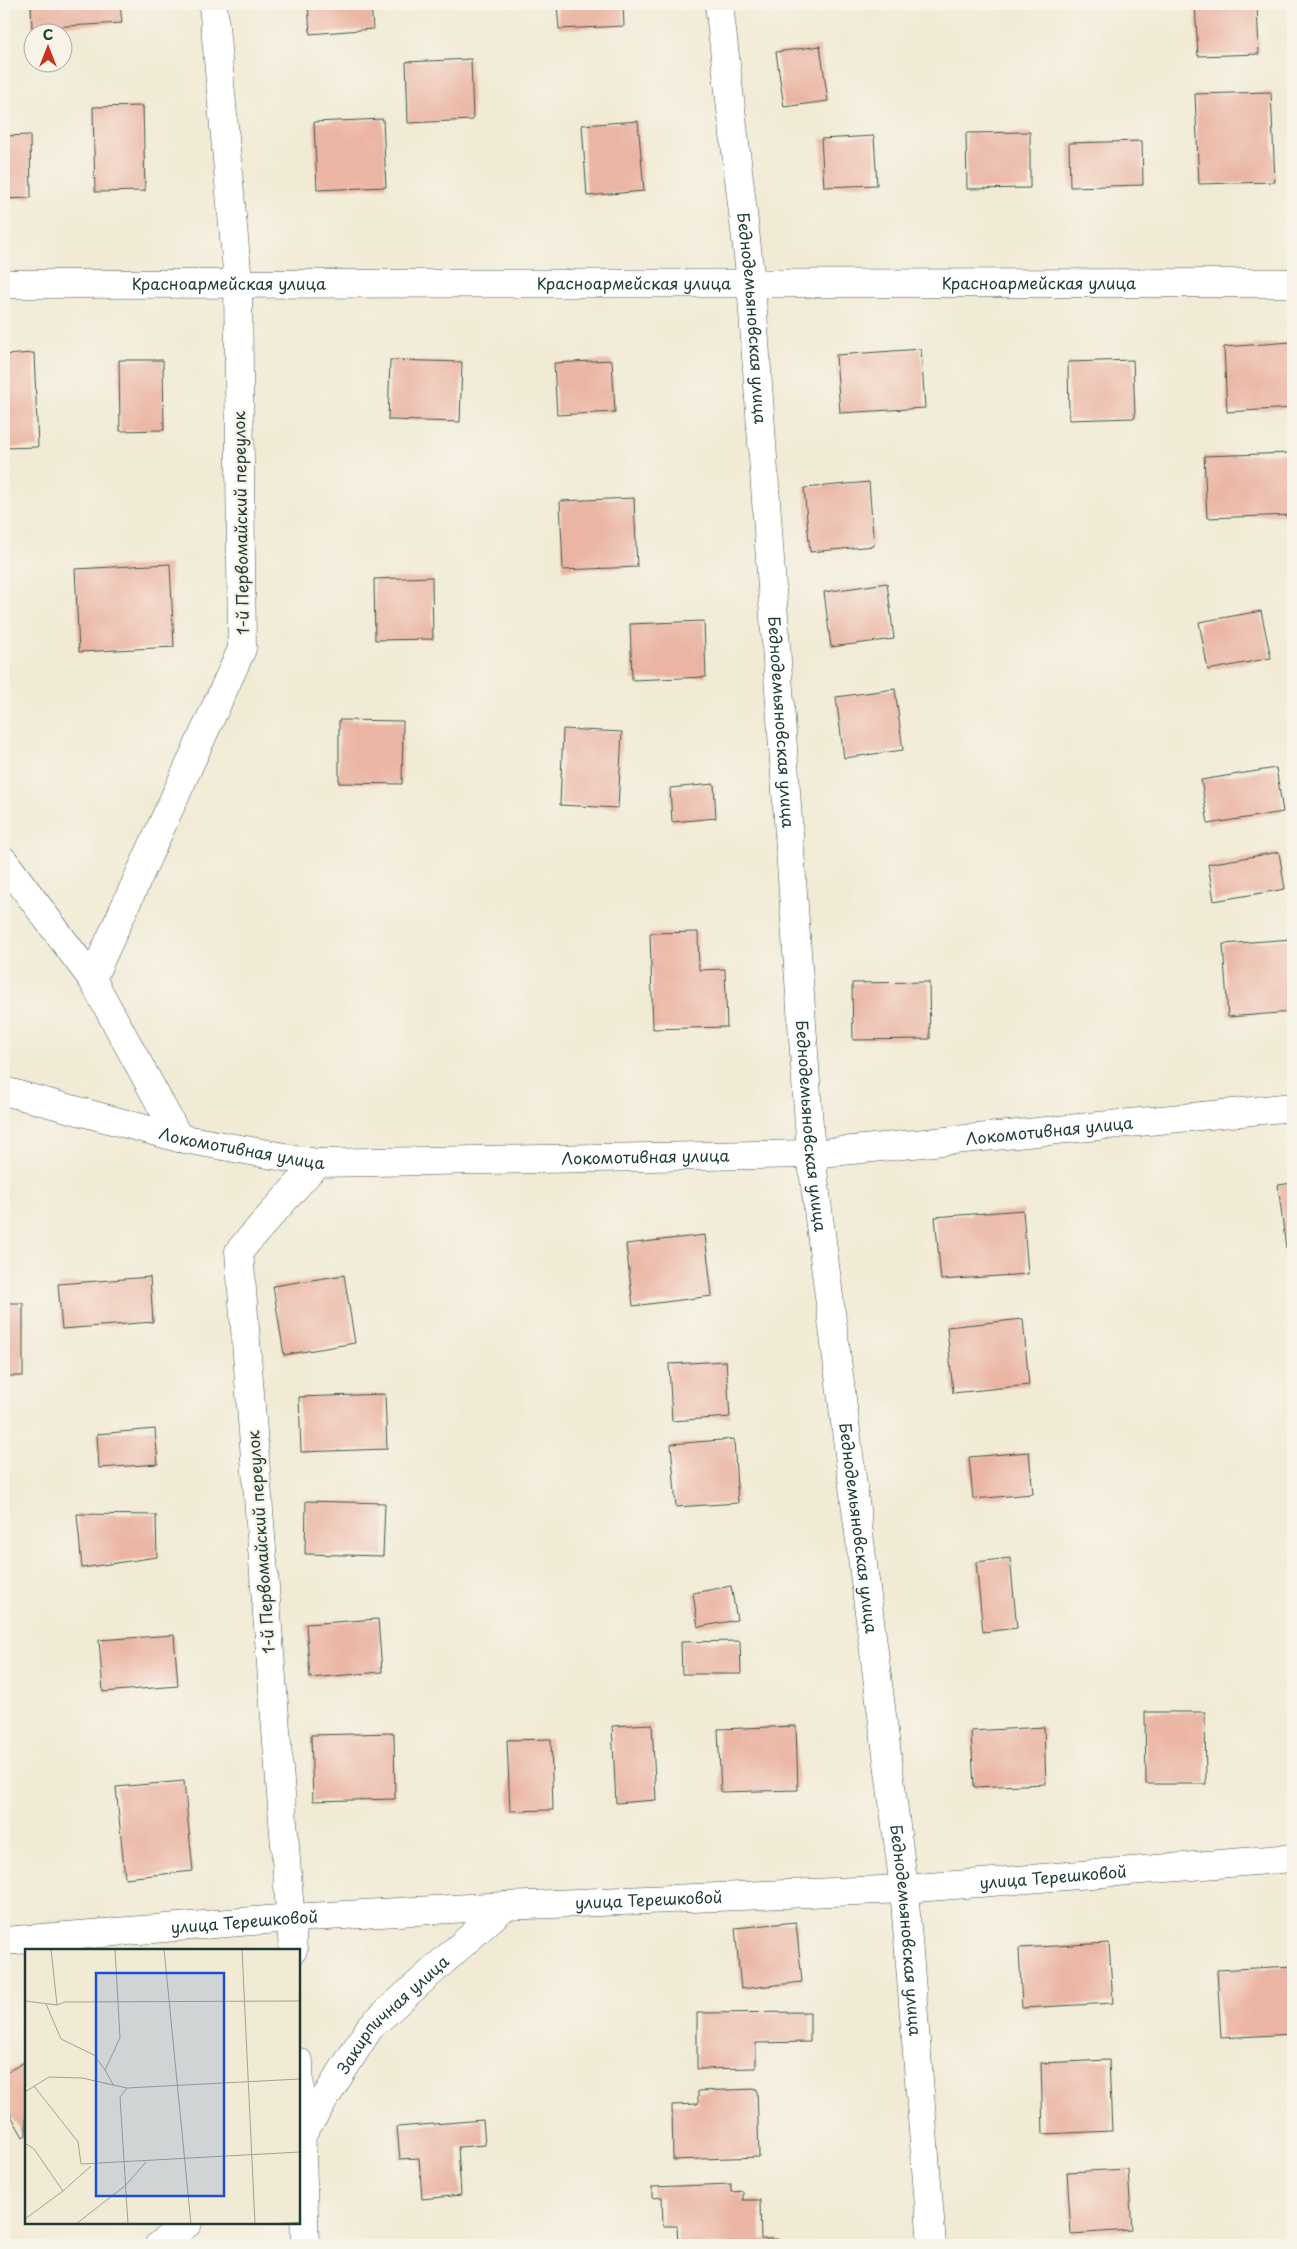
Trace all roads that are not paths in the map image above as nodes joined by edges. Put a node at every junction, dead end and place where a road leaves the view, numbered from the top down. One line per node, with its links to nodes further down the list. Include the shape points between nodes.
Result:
1 (213, 4): 3 (street, 1-й Первомайский переулок)
2 (719, 4): 4 (street, Беднодемьяновская улица)
3 (238, 282): 4 (street, Красноармейская улица); 6 (street, Красноармейская улица); 8 (street, 1-й Первомайский переулок, via 242,649)
4 (751, 283): 5 (street, Красноармейская улица); 12 (street, Беднодемьяновская улица)
5 (1293, 283)
6 (4, 284)
7 (4, 861): 8 (street)
8 (92, 979): 11 (street)
9 (4, 1091): 11 (street, Локомотивная улица)
10 (1293, 1108): 12 (street, Локомотивная улица)
11 (179, 1138): 13 (street, Локомотивная улица)
12 (811, 1154): 13 (street, Локомотивная улица); 15 (street, Беднодемьяновская улица)
13 (317, 1163): 17 (street, 1-й Первомайский переулок, via 239,1251)
14 (1293, 1858): 15 (street, улица Терешковой)
15 (904, 1889): 16 (street, улица Терешковой); 25 (street, Беднодемьяновская улица)
16 (505, 1906): 17 (street, улица Терешковой); 21 (street, Закирпичная улица, via 370,2027)
17 (291, 1918): 18 (street, улица Терешковой); 19 (street, 1-й Первомайский переулок)
18 (4, 1941)
19 (292, 1949)
20 (300, 2098): 21 (street)
21 (301, 2135): 24 (street)
22 (187, 2224): 23 (street)
23 (159, 2245)
24 (305, 2245)
25 (932, 2245)

